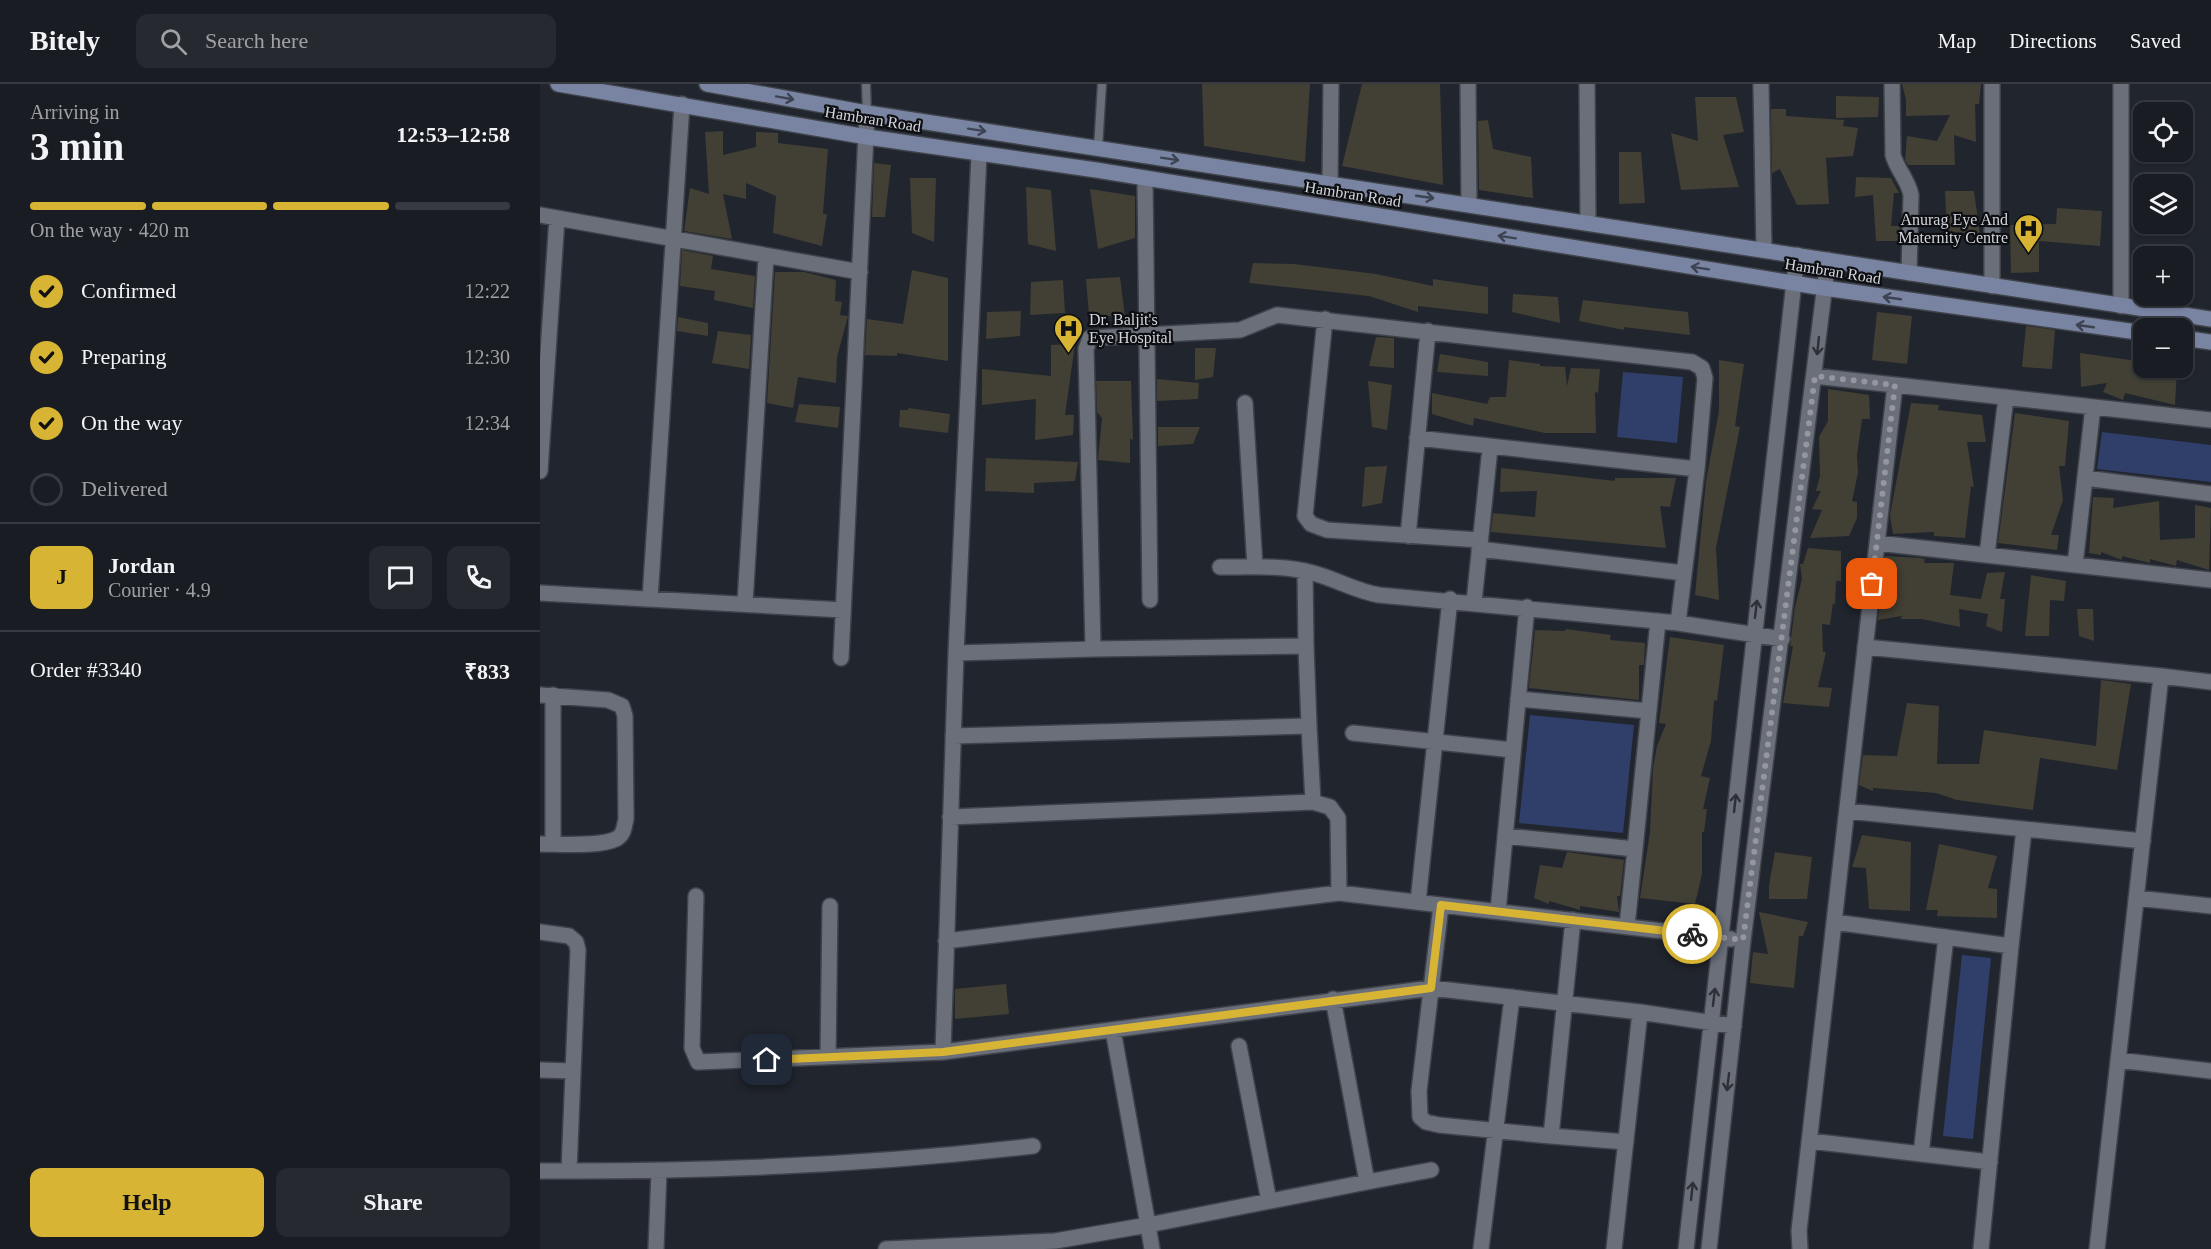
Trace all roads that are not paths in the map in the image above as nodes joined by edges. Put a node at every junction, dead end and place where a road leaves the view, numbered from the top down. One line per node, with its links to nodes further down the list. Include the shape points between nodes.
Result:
1 (558, 84): 12 (main road, Hambran Road)
2 (707, 84): 13 (main road, Hambran Road, one-way to 13)
3 (866, 84): 13 (lane)
4 (1102, 84): 15 (lane)
5 (1331, 84): 19 (street)
6 (1468, 84): 20 (street)
7 (1587, 84): 23 (street)
8 (1761, 84): 25 (street)
9 (1892, 84): 30 (street, via 1893,155 1911,195)
10 (1992, 84): 32 (street)
11 (2121, 84): 34 (street)
12 (682, 104): 14 (main road, Hambran Road); 24 (street)
13 (867, 113): 14 (street); 15 (main road, Hambran Road, one-way to 15)
14 (867, 137): 16 (main road, Hambran Road); 29 (street)
15 (1098, 148): 17 (street); 19 (main road, Hambran Road, one-way to 19)
16 (979, 154): 17 (main road, Hambran Road); 79 (street)
17 (1096, 170): 18 (main road, Hambran Road)
18 (1145, 179): 31 (main road, Hambran Road, one-way to 18); 39 (street)
19 (1330, 183): 20 (main road, Hambran Road, one-way to 20)
20 (1469, 204): 23 (main road, Hambran Road)
21 (540, 215): 22 (street)
22 (557, 218): 24 (street); 51 (street)
23 (1588, 222): 25 (main road, Hambran Road)
24 (671, 240): 27 (street); 65 (street)
25 (1764, 250): 26 (main road, Hambran Road)
26 (1797, 255): 28 (main road, Hambran Road); 31 (street)
27 (766, 257): 29 (street); 69 (street)
28 (1828, 260): 30 (main road, Hambran Road); 33 (street)
29 (860, 272): 71 (street)
30 (1909, 273): 32 (main road, Hambran Road)
31 (1793, 283): 33 (main road, Hambran Road); 74 (street, one-way to 31)
32 (1992, 286): 34 (main road, Hambran Road)
33 (1824, 288): 38 (main road, Hambran Road, one-way to 33); 42 (street, one-way to 42)
34 (2121, 306): 36 (main road, Hambran Road)
35 (1325, 319): 37 (street); 39 (street, via 1277,315 1240,330); 54 (street, via 1305,516 1311,524 1327,530)
36 (2211, 319)
37 (1428, 331): 48 (street); 50 (street, via 1696,364 1705,378)
38 (2133, 331)
39 (1147, 333): 67 (street); 78 (street, via 1097,336 1086,343)
40 (2193, 340): 41 (main road)
41 (2211, 342)
42 (1815, 376): 43 (street); 75 (street)
43 (1895, 385): 44 (street); 55 (street)
44 (2006, 397): 46 (street); 57 (street)
45 (1245, 403): 60 (street)
46 (2093, 407): 47 (street); 52 (street)
47 (2211, 420)
48 (1417, 438): 49 (street); 54 (street)
49 (1490, 448): 50 (street); 56 (street)
50 (1697, 469): 62 (street)
51 (540, 471)
52 (2085, 478): 53 (street); 58 (street)
53 (2211, 494)
54 (1408, 536): 56 (street)
55 (1877, 543): 57 (street); 77 (street)
56 (1480, 545): 62 (street); 68 (street)
57 (1987, 555): 58 (street)
58 (2075, 565): 63 (street)
59 (1220, 567): 60 (street)
60 (1255, 567): 61 (street)
61 (1305, 572): 66 (street, via 1363,592); 76 (street)
62 (1684, 573): 73 (street)
63 (2211, 580)
64 (540, 593): 65 (street)
65 (650, 599): 69 (street)
66 (1450, 599): 68 (street); 89 (street)
67 (1150, 600)
68 (1474, 602): 70 (street)
69 (745, 603): 71 (street)
70 (1527, 607): 72 (street); 84 (street)
71 (843, 610): 80 (street)
72 (1658, 621): 73 (street); 85 (street)
73 (1678, 623): 74 (street)
74 (1753, 634): 75 (street); 111 (street, one-way to 74)
75 (1782, 639): 113 (street)
76 (1306, 646): 78 (street); 86 (street)
77 (1865, 646): 81 (street); 92 (street)
78 (1093, 649): 79 (street)
79 (956, 653): 88 (street)
80 (841, 658)
81 (2161, 676): 82 (street); 96 (street)
82 (2211, 682)
83 (546, 695): 97 (street); 97 (street, via 609,700 622,706 626,750 624,831 617,839 604,842)
84 (1518, 699): 85 (street); 90 (street)
85 (1649, 711): 98 (street)
86 (1309, 726): 88 (street); 91 (street)
87 (1353, 733): 89 (street)
88 (953, 736): 93 (street)
89 (1435, 740): 90 (street); 102 (street)
90 (1513, 750): 95 (street)
91 (1312, 802): 93 (street); 99 (street, via 1330,807 1338,818)
92 (1847, 811): 94 (street); 108 (street)
93 (951, 817): 114 (street)
94 (2024, 829): 96 (street); 115 (street)
95 (1505, 836): 98 (street); 106 (street)
96 (2143, 841): 101 (street)
97 (547, 844)
98 (1635, 849): 109 (street)
99 (1339, 893): 102 (street); 114 (street)
100 (696, 896): 126 (street, via 692,1048 698,1062)
101 (2136, 898): 105 (street); 127 (street)
102 (1418, 902): 103 (street)
103 (1441, 905): 106 (street); 116 (street)
104 (830, 906): 126 (street)
105 (2211, 906)
106 (1498, 911): 107 (street)
107 (1573, 920): 109 (street); 119 (street)
108 (1834, 922): 112 (street); 133 (street)
109 (1626, 926): 111 (street)
110 (540, 932): 129 (street, via 569,936 576,942)
111 (1721, 937): 113 (street); 121 (street, one-way to 111)
112 (1946, 937): 115 (street); 136 (street)
113 (1743, 940): 122 (street)
114 (946, 941): 125 (street)
115 (2011, 946): 137 (street)
116 (1431, 988): 117 (street); 118 (street); 131 (street, via 1419,1091 1420,1117 1438,1125)
117 (1512, 997): 119 (street); 131 (street)
118 (1333, 999): 123 (street); 142 (street)
119 (1564, 1003): 120 (street); 132 (street)
120 (1640, 1012): 121 (street); 134 (street)
121 (1710, 1023): 122 (street); 150 (street, one-way to 121)
122 (1734, 1026): 151 (street, one-way to 151)
123 (1113, 1030): 125 (street); 144 (street)
124 (1239, 1046): 143 (street)
125 (943, 1052): 126 (street)
126 (828, 1058)
127 (2118, 1060): 130 (street); 154 (street)
128 (540, 1070): 129 (street)
129 (572, 1071): 140 (street)
130 (2211, 1071)
131 (1498, 1131): 132 (street); 148 (street)
132 (1551, 1136): 134 (street)
133 (1810, 1141): 136 (street); 152 (street)
134 (1626, 1142): 149 (street)
135 (1033, 1146): 141 (street, via 910,1160)
136 (1921, 1154): 137 (street)
137 (1990, 1162): 153 (street)
138 (1431, 1170): 142 (street)
139 (540, 1171): 140 (street)
140 (569, 1171): 141 (street)
141 (659, 1171): 145 (street)
142 (1367, 1182): 143 (street)
143 (1269, 1201): 144 (street)
144 (1148, 1225): 146 (street, via 1055,1241); 147 (street)
145 (656, 1249)
146 (886, 1249)
147 (1152, 1249)
148 (1481, 1249)
149 (1614, 1249)
150 (1686, 1249)
151 (1709, 1249)
152 (1800, 1249)
153 (1981, 1249)
154 (2097, 1249)

